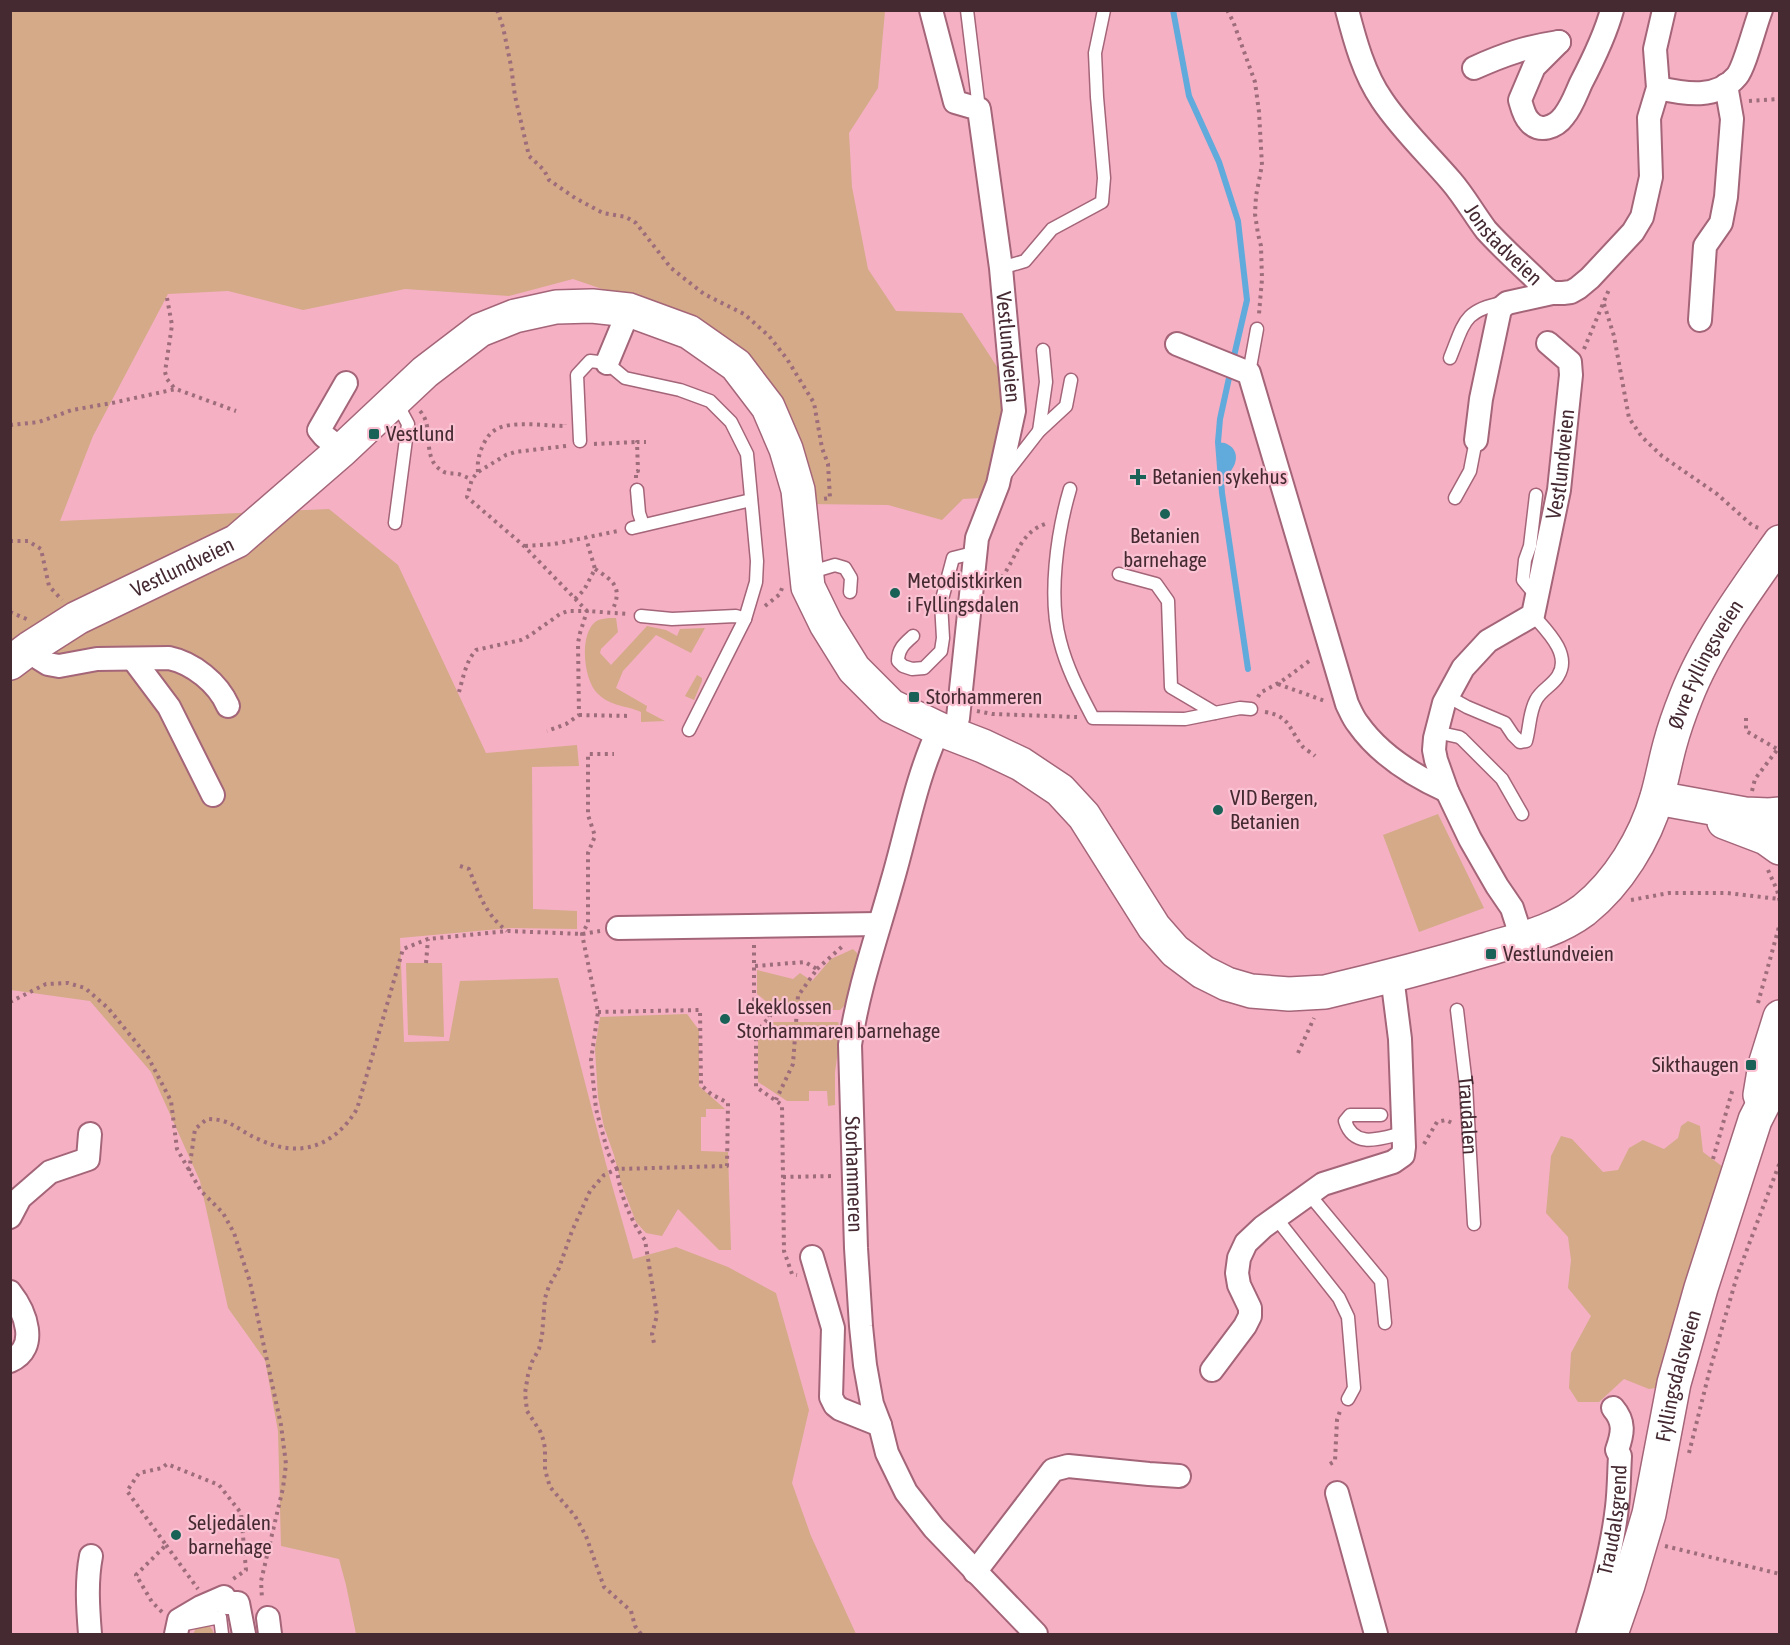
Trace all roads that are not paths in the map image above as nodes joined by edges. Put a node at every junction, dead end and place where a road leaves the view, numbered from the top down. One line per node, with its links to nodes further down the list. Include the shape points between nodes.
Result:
1 (931, 10): 9 (street)
2 (942, 10): 9 (lane)
3 (967, 10): 13 (lane)
4 (1104, 10): 14 (lane, via 1095,54 1104,178 1102,202 1052,229 1025,261)
5 (1347, 10): 15 (street, Jonstadveien, via 1359,51 1381,99 1486,229)
6 (1612, 10): 10 (street, via 1588,71 1564,117 1556,124 1534,126 1520,100 1534,67 1559,42 1530,46)
7 (1664, 10): 11 (street, via 1655,49)
8 (1761, 10): 12 (street)
9 (939, 41): 13 (street, via 955,102)
10 (1474, 68)
11 (1658, 88): 12 (street, via 1688,94); 15 (street, Jonstadveien, via 1649,118 1651,177 1642,217 1590,279 1571,292)
12 (1728, 94): 18 (street, via 1732,119 1726,197 1721,223 1705,246)
13 (979, 109): 14 (street, Vestlundveien)
14 (1001, 268): 33 (street, Vestlundveien, via 1014,411)
15 (1552, 293): 16 (street)
16 (1507, 303): 23 (lane, via 1472,314); 30 (street, via 1500,309)
17 (629, 310): 24 (street); 28 (main road, Vestlundveien, via 592,306 515,316 480,330); 43 (main road, Vestlundveien, via 689,332 735,364 768,407 786,449 800,502)
18 (1700, 320)
19 (1257, 329): 25 (lane)
20 (1548, 343): 45 (street, Vestlundveien, via 1570,362 1570,384 1559,490)
21 (1177, 344): 25 (street)
22 (1043, 350): 29 (lane, via 1046,382)
23 (1450, 358)
24 (607, 363): 31 (lane, via 590,361 577,375); 38 (lane, via 625,378 680,390 710,402 731,422 747,454)
25 (1249, 373): 58 (street, via 1350,709 1358,724 1388,756)
26 (1071, 380): 29 (lane, via 1066,406)
27 (346, 383): 32 (street, via 319,430)
28 (398, 397): 32 (main road, Vestlundveien); 39 (lane, via 408,424)
29 (1039, 431): 33 (lane)
30 (1476, 440): 37 (lane, via 1470,471)
31 (575, 443)
32 (342, 450): 49 (main road, Vestlundveien, via 237,541 77,618)
33 (998, 484): 41 (street, Vestlundveien, via 977,538)
34 (1070, 489): 54 (lane, via 1061,519 1054,586 1059,640 1093,718 1185,719)
35 (637, 490): 38 (lane, via 638,527)
36 (1536, 495): 45 (lane, Vestlundveien, via 1523,580 1533,592)
37 (1455, 498)
38 (752, 500): 47 (lane, via 756,582)
39 (395, 523)
40 (1771, 536): 60 (main road, Øvre Fyllingsveien, via 1686,696 1670,745)
41 (975, 557): 48 (lane, via 953,558 941,603 941,651 924,668 912,669 898,661 902,645); 55 (street, Vestlundveien)
42 (1119, 574): 54 (lane, via 1156,584 1168,601 1171,687)
43 (795, 578): 44 (lane, via 835,565 845,567 851,578); 55 (main road, Vestlundveien, via 808,587 854,669 891,705)
44 (850, 592)
45 (1535, 604): 51 (street, via 1488,641 1463,668); 51 (lane, Vestlundveien, via 1557,644 1562,665 1560,674 1537,698 1526,741 1513,735 1505,723)
46 (641, 616): 47 (lane, via 672,620)
47 (745, 618): 56 (lane)
48 (913, 636)
49 (20, 655): 50 (street, via 59,666 96,659)
50 (133, 659): 52 (street, via 169,658 190,665 210,681); 59 (street, via 170,707)
51 (1449, 697): 57 (street)
52 (228, 706)
53 (1251, 709): 54 (lane)
54 (1215, 712)
55 (950, 724): 64 (street, Storhammeren, via 918,784); 67 (main road, Vestlundveien, via 1060,790 1084,816 1154,927 1174,951 1203,972 1251,991 1289,994 1325,992)
56 (689, 730)
57 (1436, 732): 58 (street, via 1434,750); 61 (lane, via 1460,737 1502,779)
58 (1447, 791): 66 (street, via 1470,839 1512,908)
59 (213, 795)
60 (1667, 800): 62 (main road, via 1744,814); 63 (main road, via 1741,827); 66 (main road, Vestlundveien, via 1602,894 1559,925)
61 (1522, 814)
62 (1779, 814)
63 (1779, 848)
64 (879, 924): 65 (street); 86 (street, Storhammeren, via 850,1045 857,1259 865,1365)
65 (618, 928)
66 (1522, 939): 67 (main road, Vestlundveien)
67 (1392, 976): 74 (street, via 1400,1039)
68 (1457, 1010): 78 (lane, Traudalen)
69 (1779, 1017): 72 (main road, Fyllingsdalsveien)
70 (1779, 1071): 72 (main road, Fyllingsdalsveien)
71 (1381, 1115): 74 (lane, via 1350,1115 1346,1121 1357,1137)
72 (1755, 1120): 98 (main road, Fyllingsdalsveien, via 1681,1353 1649,1514 1651,1552)
73 (90, 1134): 76 (street, via 88,1159 50,1172 20,1198)
74 (1403, 1142): 75 (street, via 1400,1158 1323,1184)
75 (1308, 1193): 77 (street); 81 (lane, via 1380,1281)
76 (10, 1217)
77 (1276, 1218): 83 (street, via 1246,1243 1239,1258 1239,1285 1250,1316); 84 (lane, via 1339,1298 1347,1317 1354,1388)
78 (1474, 1224)
79 (812, 1257): 86 (street, via 833,1328 831,1397 840,1409)
80 (10, 1292): 82 (street, via 25,1316 28,1332 22,1353)
81 (1385, 1323)
82 (10, 1361)
83 (1212, 1370)
84 (1348, 1399)
85 (1613, 1408): 97 (street, Traudalsgrend, via 1620,1417 1622,1436 1617,1450 1617,1508)
86 (880, 1425): 90 (street, Storhammeren, via 893,1467 906,1492)
87 (1179, 1476): 90 (street, via 1068,1466 1053,1470)
88 (1337, 1493): 96 (street)
89 (91, 1556): 92 (street)
90 (975, 1572): 95 (street, Storhammeren)
91 (180, 1631): 93 (lane, via 183,1625 220,1617); 94 (street, via 179,1620 224,1597 227,1603 238,1603)
92 (90, 1635)
93 (222, 1635)
94 (244, 1635)
95 (1036, 1635)
96 (1376, 1635)
97 (1588, 1635)
98 (1611, 1635)

